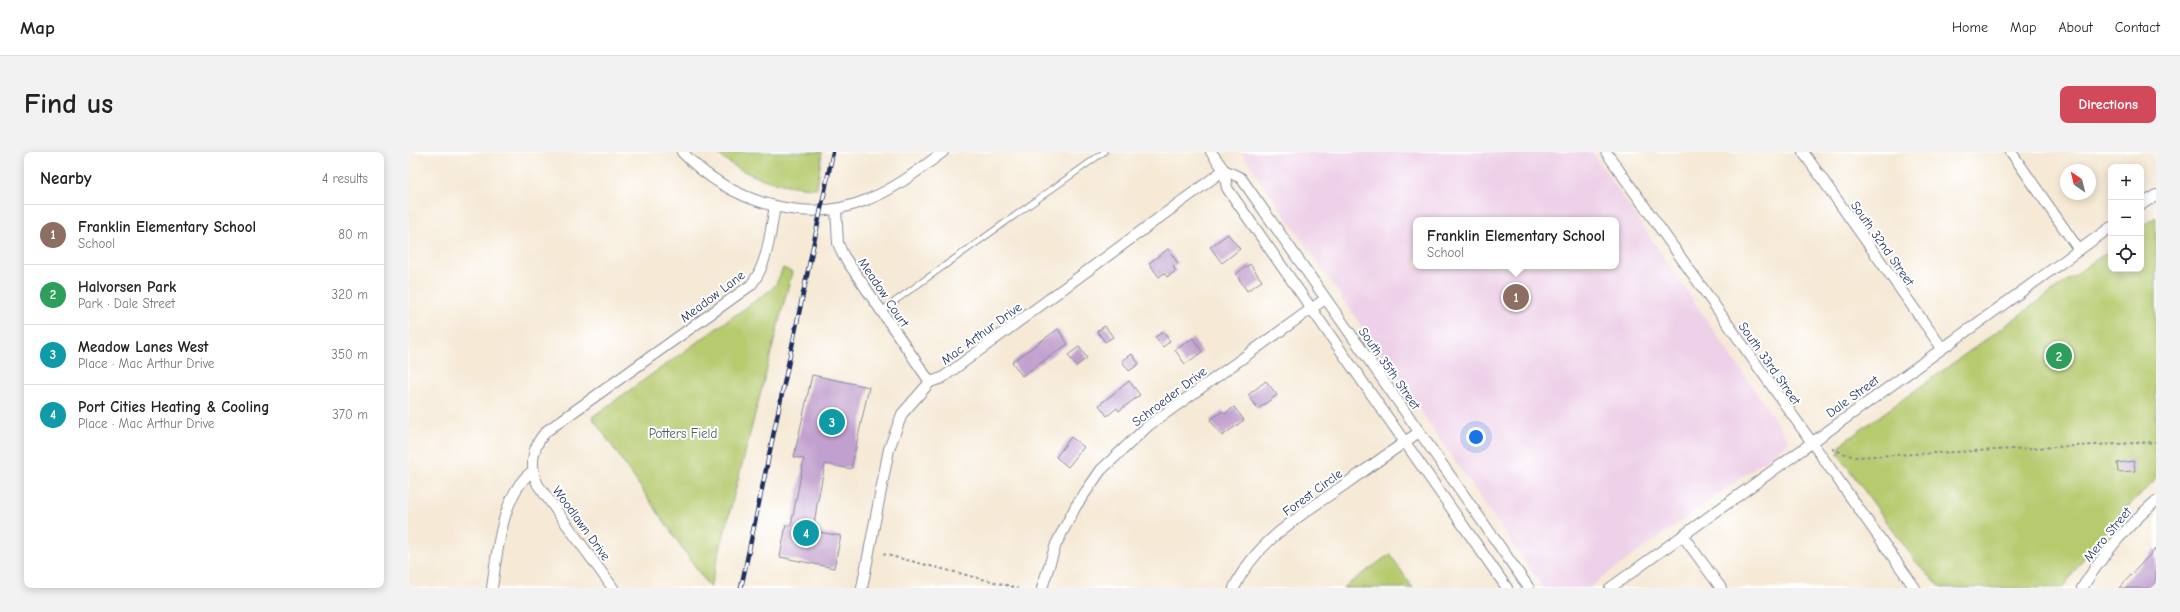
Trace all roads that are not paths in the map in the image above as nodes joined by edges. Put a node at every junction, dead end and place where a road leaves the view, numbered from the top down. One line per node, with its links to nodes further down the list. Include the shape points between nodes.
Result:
1 (682, 152): 11 (street, via 717,183 751,200)
2 (943, 152): 12 (street, via 897,185 869,200)
3 (1104, 152): 17 (lane)
4 (1211, 152): 8 (street, South 35th Street)
5 (1606, 152): 22 (street, South 33rd Street)
6 (1803, 152): 18 (street, South 32nd Street)
7 (2011, 152): 14 (street)
8 (1224, 170): 15 (street, South 35th Street, via 1241,178); 16 (street, South 35th Street, via 1228,188); 19 (street, Mac Arthur Drive, via 942,378)
9 (2156, 195): 10 (street)
10 (2144, 203)
11 (775, 206): 12 (street, via 792,210); 23 (street, Meadow Lane, via 764,261 758,276 750,285 548,430 534,452)
12 (836, 209): 17 (street, Meadow Court, via 838,243 843,255)
13 (2108, 229): 14 (street, Dale Street)
14 (2079, 250): 18 (street, Dale Street)
15 (1325, 299): 16 (street, Schroeder Drive); 20 (street, South 35th Street)
16 (1312, 310): 21 (street, South 35th Street); 29 (street, Schroeder Drive, via 1148,426 1101,470 1076,506 1056,544)
17 (881, 311): 19 (street, Meadow Court)
18 (1942, 348): 22 (street, Dale Street)
19 (930, 382): 28 (street, Mac Arthur Drive, via 902,414 889,449)
20 (1419, 432): 21 (street, Forest Circle); 32 (street, South 35th Street)
21 (1405, 442): 30 (street, Forest Circle, via 1299,516 1266,543 1240,576); 31 (street, South 35th Street)
22 (1810, 442): 25 (street, Dale Street); 35 (street, South 33rd Street)
23 (533, 471): 26 (street, via 524,478 509,504); 27 (street, Woodlawn Drive, via 538,485)
24 (2156, 501): 36 (street, Mero Street, via 2097,564)
25 (1683, 536): 33 (street, Dale Street); 34 (street)
26 (492, 588)
27 (613, 588)
28 (862, 588)
29 (1042, 588)
30 (1234, 588)
31 (1507, 588)
32 (1529, 588)
33 (1610, 588)
34 (1721, 588)
35 (1915, 588)
36 (2082, 588)

